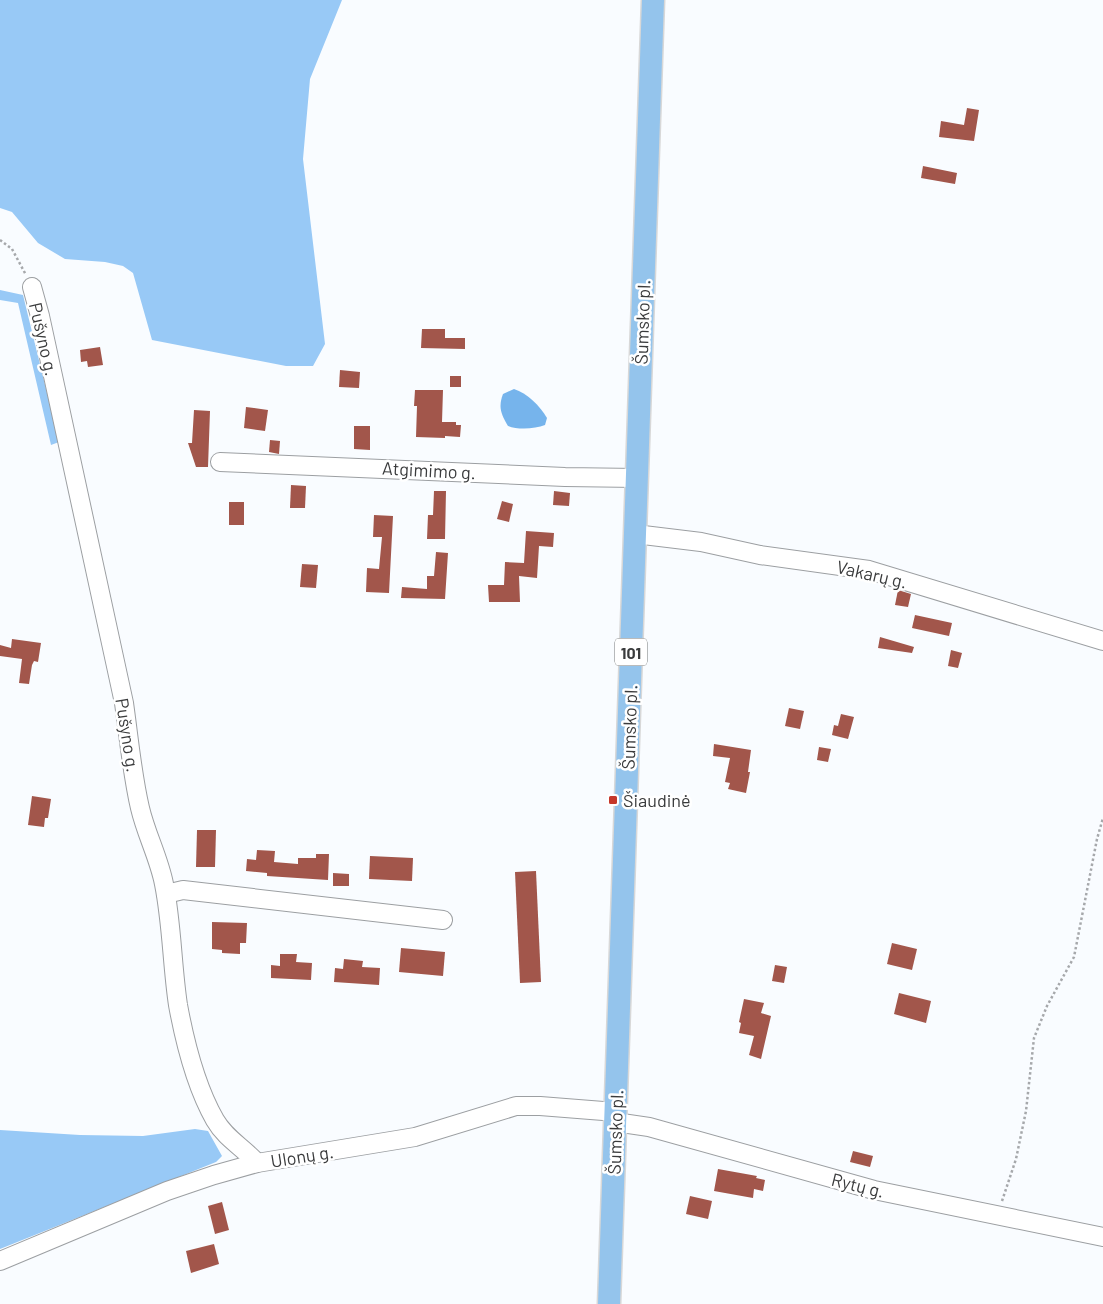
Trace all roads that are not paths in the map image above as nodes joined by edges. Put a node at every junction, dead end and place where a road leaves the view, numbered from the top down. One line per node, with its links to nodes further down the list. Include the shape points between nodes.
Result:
1 (653, 0): 4 (main road, Šumsko pl. / 101)
2 (32, 287): 7 (street, Pušyno g., via 124,703 140,809)
3 (220, 462): 4 (street, Atgimimo g.)
4 (637, 478): 5 (main road, Šumsko pl. / 101)
5 (635, 534): 6 (street, Vakarų g., via 869,570); 9 (main road, Šumsko pl. / 101)
6 (1103, 641)
7 (166, 894): 8 (street, via 183,890); 10 (street, Pušyno g., via 178,1004 199,1086 215,1120 228,1137)
8 (443, 920)
9 (616, 1117): 10 (street, Ulonų g., via 540,1106 516,1106 415,1138); 11 (street, Rytų g., via 874,1190); 13 (main road, Šumsko pl. / 101)
10 (257, 1163): 12 (street, Ulonų g., via 167,1191)
11 (1103, 1237)
12 (0, 1261)
13 (609, 1304)

